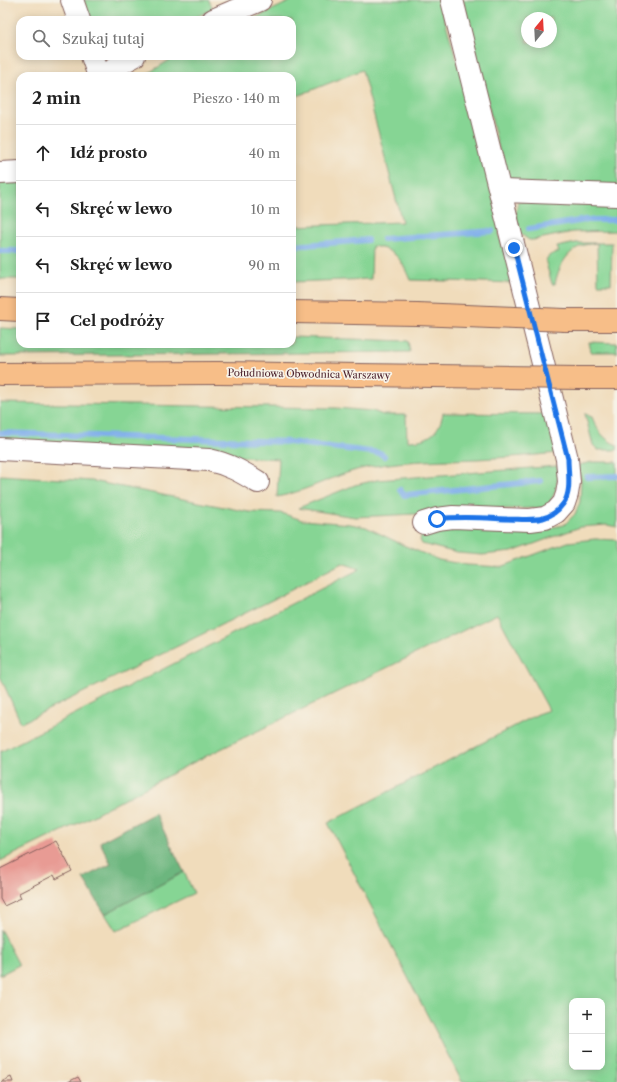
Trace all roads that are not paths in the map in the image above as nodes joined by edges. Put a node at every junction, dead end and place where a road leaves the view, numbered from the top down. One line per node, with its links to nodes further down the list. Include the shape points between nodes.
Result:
1 (72, 0): 4 (street)
2 (260, 0): 5 (street)
3 (452, 0): 12 (street)
4 (78, 16)
5 (223, 16)
6 (93, 60): 8 (street)
7 (127, 60): 9 (street)
8 (98, 72)
9 (111, 72)
10 (16, 172): 11 (street)
11 (0, 173)
12 (500, 191): 13 (street); 22 (street, via 568,459 567,494 564,503 556,512 545,518 530,520 453,517)
13 (617, 195)
14 (0, 309): 15 (highway)
15 (16, 310)
16 (296, 312): 17 (highway, bridge)
17 (617, 320)
18 (0, 374): 19 (highway, Południowa Obwodnica Warszawy, bridge, via 218,373)
19 (617, 378)
20 (0, 449): 21 (street, via 209,460 239,470)
21 (258, 482)
22 (424, 523)

